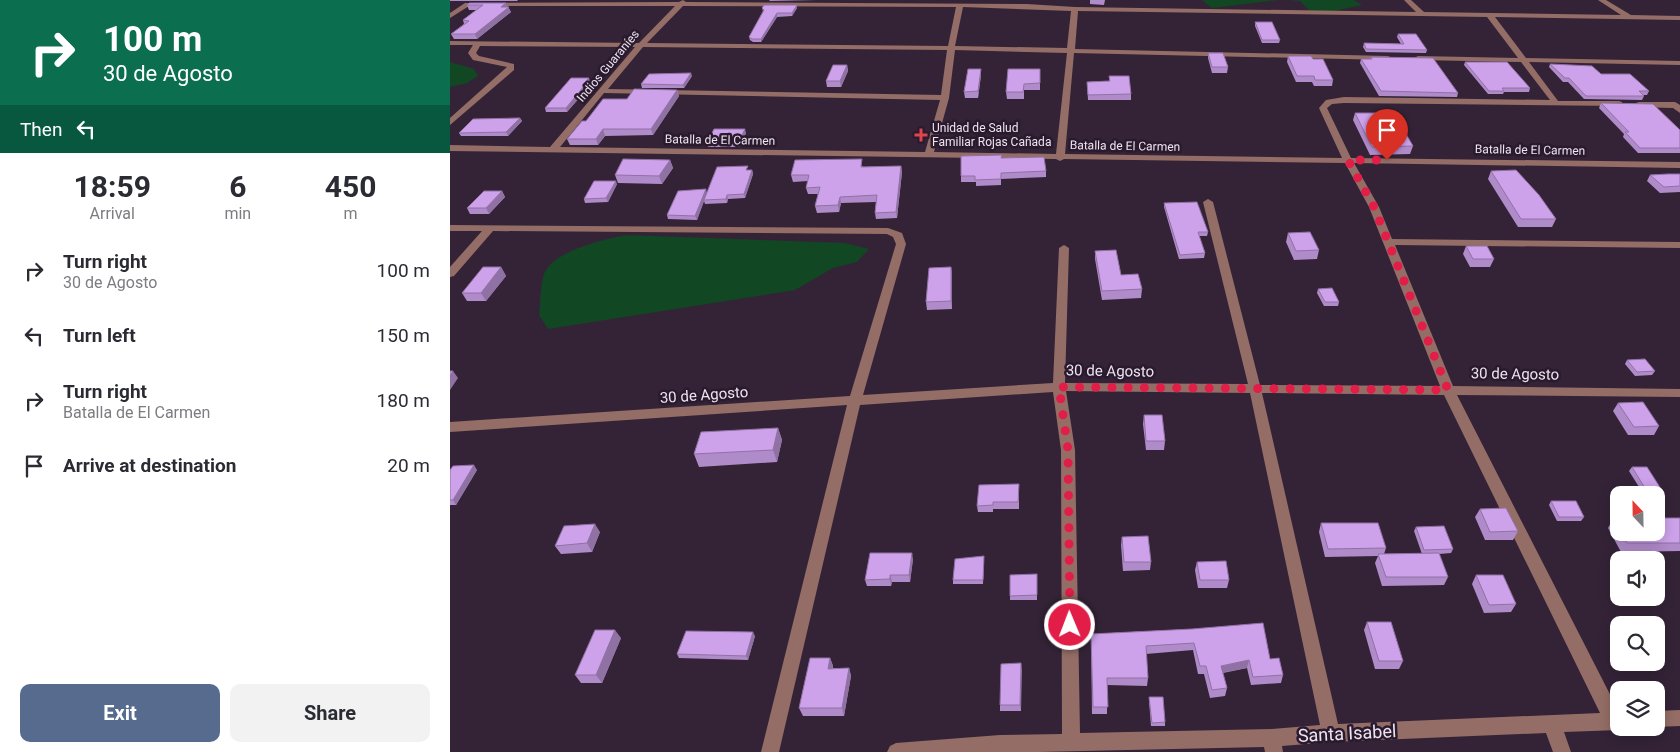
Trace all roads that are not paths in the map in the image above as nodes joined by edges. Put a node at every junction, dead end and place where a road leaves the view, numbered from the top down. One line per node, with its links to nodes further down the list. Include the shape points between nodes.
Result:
1 (1199, 0): 11 (street)
2 (1407, 0): 12 (street)
3 (1601, 0): 15 (street)
4 (683, 2): 5 (street); 8 (street); 19 (street, Indios Guaraníes)
5 (848, 2): 9 (street)
6 (450, 3): 8 (street)
7 (1026, 3): 9 (street); 10 (street)
8 (467, 4): 13 (street)
9 (960, 6): 20 (street)
10 (1075, 9): 11 (street); 21 (street)
11 (1204, 10): 12 (street)
12 (1422, 13): 14 (street)
13 (450, 16)
14 (1490, 16): 15 (street); 24 (street)
15 (1629, 17): 16 (street)
16 (1680, 18)
17 (450, 42): 18 (street)
18 (478, 43): 19 (street); 30 (street, via 472,53 476,58 511,66 510,70)
19 (641, 45): 20 (street); 26 (street, Indios Guaraníes)
20 (952, 48): 21 (street); 27 (street)
21 (1071, 51): 22 (street); 34 (street)
22 (1397, 58)
23 (1407, 58): 24 (street)
24 (1524, 60): 25 (street); 28 (street)
25 (1680, 63)
26 (604, 91): 27 (street); 32 (street, Indios Guaraníes)
27 (945, 98): 33 (street)
28 (1556, 102): 29 (street); 35 (street, via 1329,102 1323,108)
29 (1678, 107)
30 (450, 122)
31 (450, 148): 32 (street, Batalla de El Carmen)
32 (552, 150): 33 (street, Batalla de El Carmen)
33 (928, 156): 34 (street, Batalla de El Carmen)
34 (1060, 158): 35 (street, Batalla de El Carmen)
35 (1348, 160): 36 (street, Batalla de El Carmen); 40 (street, via 1374,207)
36 (1680, 165)
37 (1208, 202): 45 (street)
38 (450, 228): 39 (street)
39 (490, 229): 43 (street); 48 (street, via 888,231 898,235 901,244)
40 (1388, 242): 41 (street); 46 (street)
41 (1680, 245)
42 (1064, 248): 44 (street)
43 (450, 274)
44 (1059, 387): 45 (street, 30 de Agosto); 48 (street, 30 de Agosto); 56 (street, via 1068,450)
45 (1255, 389): 46 (street, 30 de Agosto); 55 (street)
46 (1448, 390): 47 (street, 30 de Agosto); 50 (street)
47 (1680, 393)
48 (855, 400): 49 (street, 30 de Agosto); 59 (street)
49 (450, 427)
50 (1610, 709)
51 (1680, 718): 52 (street)
52 (1665, 719)
53 (1610, 721): 54 (street, Santa Isabel)
54 (1552, 724): 55 (street, Santa Isabel); 61 (street)
55 (1331, 733): 57 (street, Santa Isabel)
56 (1070, 741): 57 (street, Santa Isabel); 58 (street, Santa Isabel)
57 (1273, 745)
58 (1000, 748): 60 (street, Santa Isabel)
59 (770, 752)
60 (896, 752)
61 (1562, 752)

